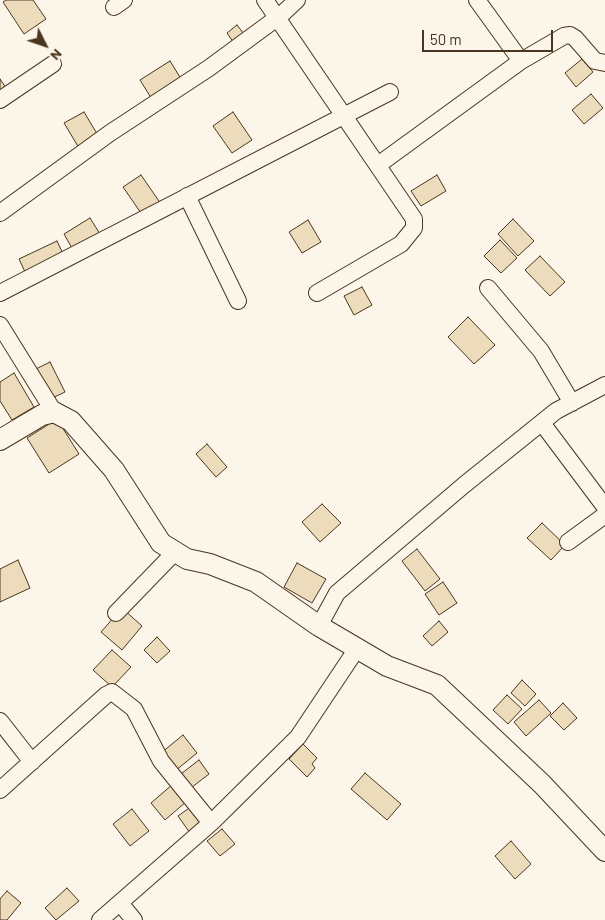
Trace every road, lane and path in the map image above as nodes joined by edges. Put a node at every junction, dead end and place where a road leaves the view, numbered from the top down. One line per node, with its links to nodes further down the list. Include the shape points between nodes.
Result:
1 (265, 0): 4 (street)
2 (298, 0): 4 (street)
3 (477, 0): 5 (street)
4 (276, 18): 10 (street); 13 (street)
5 (521, 61): 6 (street, via 570,35 596,61); 11 (street)
6 (605, 63)
7 (53, 64): 9 (street)
8 (390, 92): 10 (street)
9 (0, 100)
10 (345, 115): 11 (street); 12 (street)
11 (378, 165): 16 (street, via 414,219 414,228 401,244)
12 (187, 196): 15 (street); 17 (street)
13 (0, 213)
14 (488, 288): 20 (street, via 541,350)
15 (0, 293)
16 (317, 293)
17 (238, 301)
18 (0, 325): 21 (street)
19 (605, 385): 20 (street)
20 (572, 403): 22 (street)
21 (54, 412): 23 (street, via 42,415); 27 (street, via 71,421 114,470 161,542)
22 (542, 423): 24 (street); 29 (street, via 337,593)
23 (0, 440)
24 (605, 508)
25 (605, 515): 26 (street)
26 (568, 542)
27 (175, 552): 28 (street); 29 (street, via 256,582)
28 (116, 613)
29 (319, 626): 30 (street)
30 (358, 647): 34 (street, via 298,737); 35 (street, via 387,666 437,686 542,784)
31 (0, 721): 32 (street)
32 (32, 762): 33 (street); 34 (street, via 112,692 134,708 161,761)
33 (0, 790)
34 (211, 823): 36 (street)
35 (605, 851)
36 (120, 903): 37 (street); 38 (street)
37 (100, 920)
38 (134, 920)

